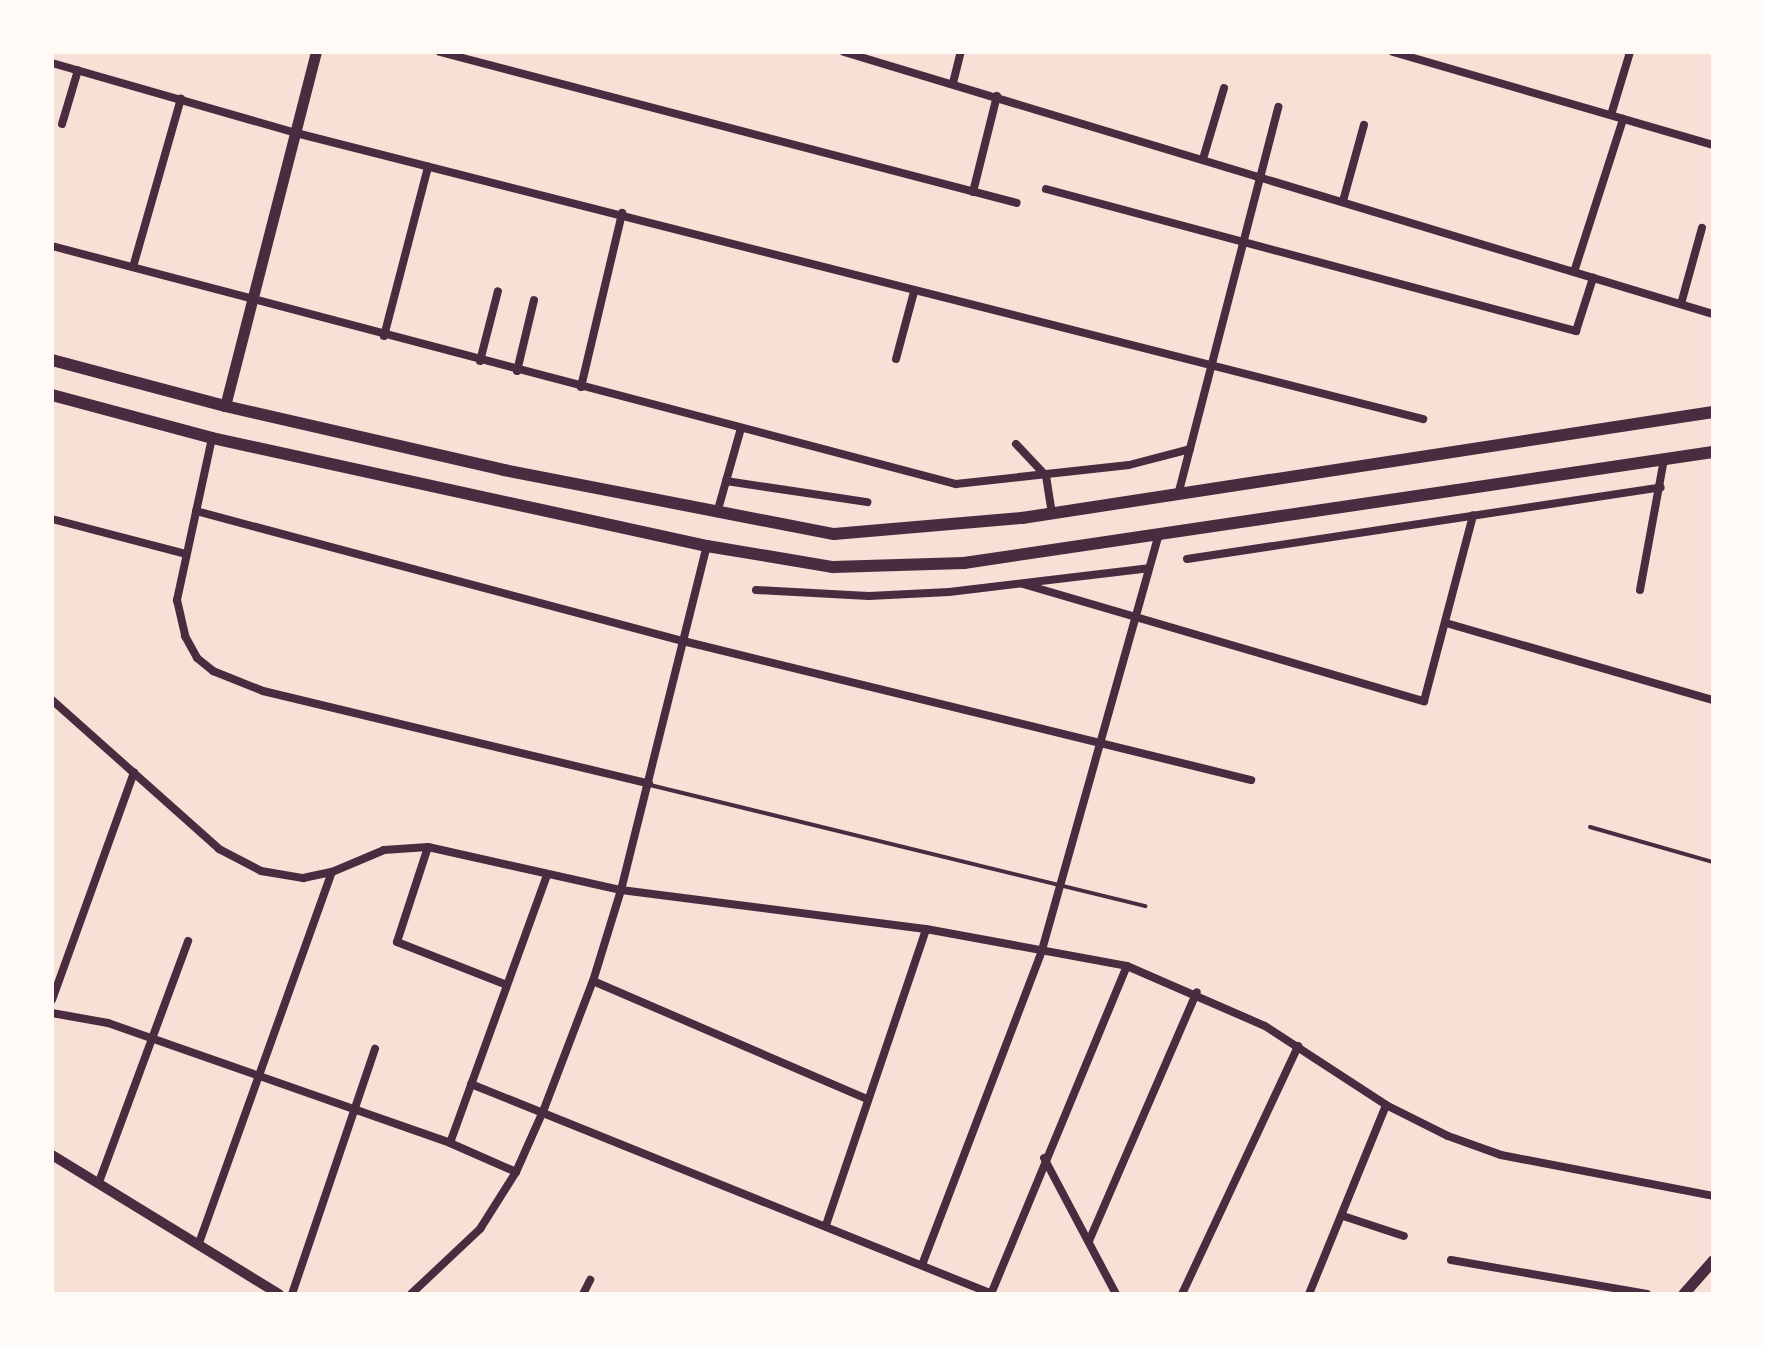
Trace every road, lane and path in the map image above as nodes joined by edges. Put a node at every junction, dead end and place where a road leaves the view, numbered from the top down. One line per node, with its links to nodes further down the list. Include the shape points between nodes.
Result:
1 (316, 52): 18 (main road)
2 (440, 52): 24 (street)
3 (844, 52): 9 (street)
4 (961, 52): 9 (street)
5 (1393, 52): 14 (street)
6 (1630, 52): 14 (street)
7 (52, 63): 8 (street)
8 (78, 70): 12 (street); 16 (street)
9 (953, 83): 11 (street)
10 (1224, 88): 20 (street)
11 (997, 96): 20 (street); 24 (street)
12 (181, 99): 18 (street); 31 (street)
13 (1278, 107): 22 (street)
14 (1611, 115): 15 (street)
15 (1623, 119): 19 (street); 32 (street)
16 (62, 124)
17 (1364, 125): 25 (street)
18 (296, 133): 21 (street); 37 (main road)
19 (1713, 145)
20 (1203, 159): 22 (street)
21 (428, 167): 27 (street); 40 (street)
22 (1260, 176): 25 (street); 29 (street)
23 (1046, 189): 29 (street)
24 (973, 192): 26 (street)
25 (1343, 201): 32 (street)
26 (1017, 203)
27 (622, 213): 35 (street); 46 (street)
28 (1702, 228): 38 (street)
29 (1243, 243): 33 (street, via 1576,331); 44 (street)
30 (52, 246): 31 (street)
31 (133, 267): 37 (street)
32 (1574, 272): 33 (street)
33 (1593, 278): 38 (street)
34 (498, 291): 43 (street)
35 (914, 292): 41 (street); 44 (street)
36 (534, 300): 45 (street)
37 (252, 301): 40 (street); 48 (main road)
38 (1681, 304): 39 (street)
39 (1713, 314)
40 (384, 336): 43 (street)
41 (896, 359)
42 (52, 360): 48 (main road)
43 (480, 361): 45 (street)
44 (1211, 368): 50 (street); 54 (street)
45 (517, 371): 46 (street)
46 (581, 387): 51 (street)
47 (52, 395): 52 (main road)
48 (225, 406): 63 (main road)
49 (1713, 412): 60 (main road)
50 (1423, 419)
51 (741, 428): 57 (street, via 969,486); 58 (street)
52 (212, 438): 62 (street); 68 (main road)
53 (1016, 444): 57 (street)
54 (1190, 449): 57 (street, via 1129,465); 60 (street)
55 (1713, 452): 56 (main road)
56 (1664, 459): 59 (street); 67 (main road)
57 (1046, 476): 64 (street)
58 (726, 481): 61 (street); 63 (street)
59 (1661, 487): 65 (street); 74 (street)
60 (1178, 495): 64 (main road)
61 (867, 502)
62 (196, 511): 69 (street); 77 (street)
63 (717, 513): 64 (main road, via 834,534)
64 (1052, 514)
65 (1473, 515): 70 (street); 76 (street)
66 (52, 519): 69 (street)
67 (1159, 533): 68 (main road, via 964,563 862,567); 71 (street)
68 (707, 546): 77 (street)
69 (186, 554): 83 (street, via 179,624 197,658 213,671 263,691)
70 (1187, 559)
71 (1149, 568): 72 (street); 75 (street)
72 (1023, 584): 73 (street, via 869,596); 75 (street)
73 (756, 590)
74 (1640, 590)
75 (1135, 621): 76 (street, via 1424,701); 80 (street)
76 (1446, 623): 79 (street)
77 (683, 641): 80 (street); 83 (street)
78 (52, 700): 81 (street)
79 (1713, 700)
80 (1101, 743): 82 (street); 89 (street)
81 (134, 772): 87 (street, via 239,862 284,877); 99 (street)
82 (1251, 780)
83 (649, 784): 89 (lane); 90 (street)
84 (1590, 827): 86 (lane)
85 (428, 847): 87 (street, via 384,850); 88 (street); 97 (street, via 397,942)
86 (1713, 862)
87 (332, 872): 104 (street)
88 (547, 875): 90 (street); 97 (street)
89 (1062, 883): 91 (lane); 94 (street)
90 (621, 890): 92 (street); 96 (street)
91 (1145, 906)
92 (926, 929): 94 (street); 106 (street)
93 (188, 941): 101 (street)
94 (1042, 950): 95 (street); 123 (street)
95 (1127, 966): 98 (street); 112 (street)
96 (593, 981): 106 (street); 108 (street)
97 (507, 985): 105 (street)
98 (1197, 992): 102 (street); 119 (street)
99 (52, 1000)
100 (52, 1013): 101 (street, via 108,1023)
101 (153, 1040): 104 (street); 114 (street)
102 (1298, 1046): 107 (street); 131 (street)
103 (375, 1049): 109 (street)
104 (257, 1076): 109 (street); 120 (street)
105 (471, 1084): 108 (street); 110 (street)
106 (867, 1099): 117 (street)
107 (1386, 1105): 115 (street, via 1501,1155); 116 (street)
108 (544, 1109): 113 (street); 117 (street)
109 (354, 1110): 110 (street); 126 (street)
110 (450, 1143): 113 (street)
111 (52, 1155): 114 (street)
112 (1044, 1158): 119 (street); 129 (street)
113 (516, 1172): 127 (street, via 480,1229)
114 (99, 1182): 120 (street)
115 (1713, 1196)
116 (1343, 1216): 118 (street); 132 (street)
117 (826, 1225): 123 (street)
118 (1404, 1236)
119 (1089, 1241): 130 (street)
120 (199, 1243): 125 (street)
121 (1451, 1260): 133 (street)
122 (1713, 1260): 134 (main road)
123 (922, 1265): 129 (street)
124 (590, 1280): 128 (street)
125 (279, 1294)
126 (292, 1294)
127 (411, 1294)
128 (583, 1294)
129 (991, 1294)
130 (1116, 1294)
131 (1182, 1294)
132 (1309, 1294)
133 (1647, 1294)
134 (1683, 1294)

